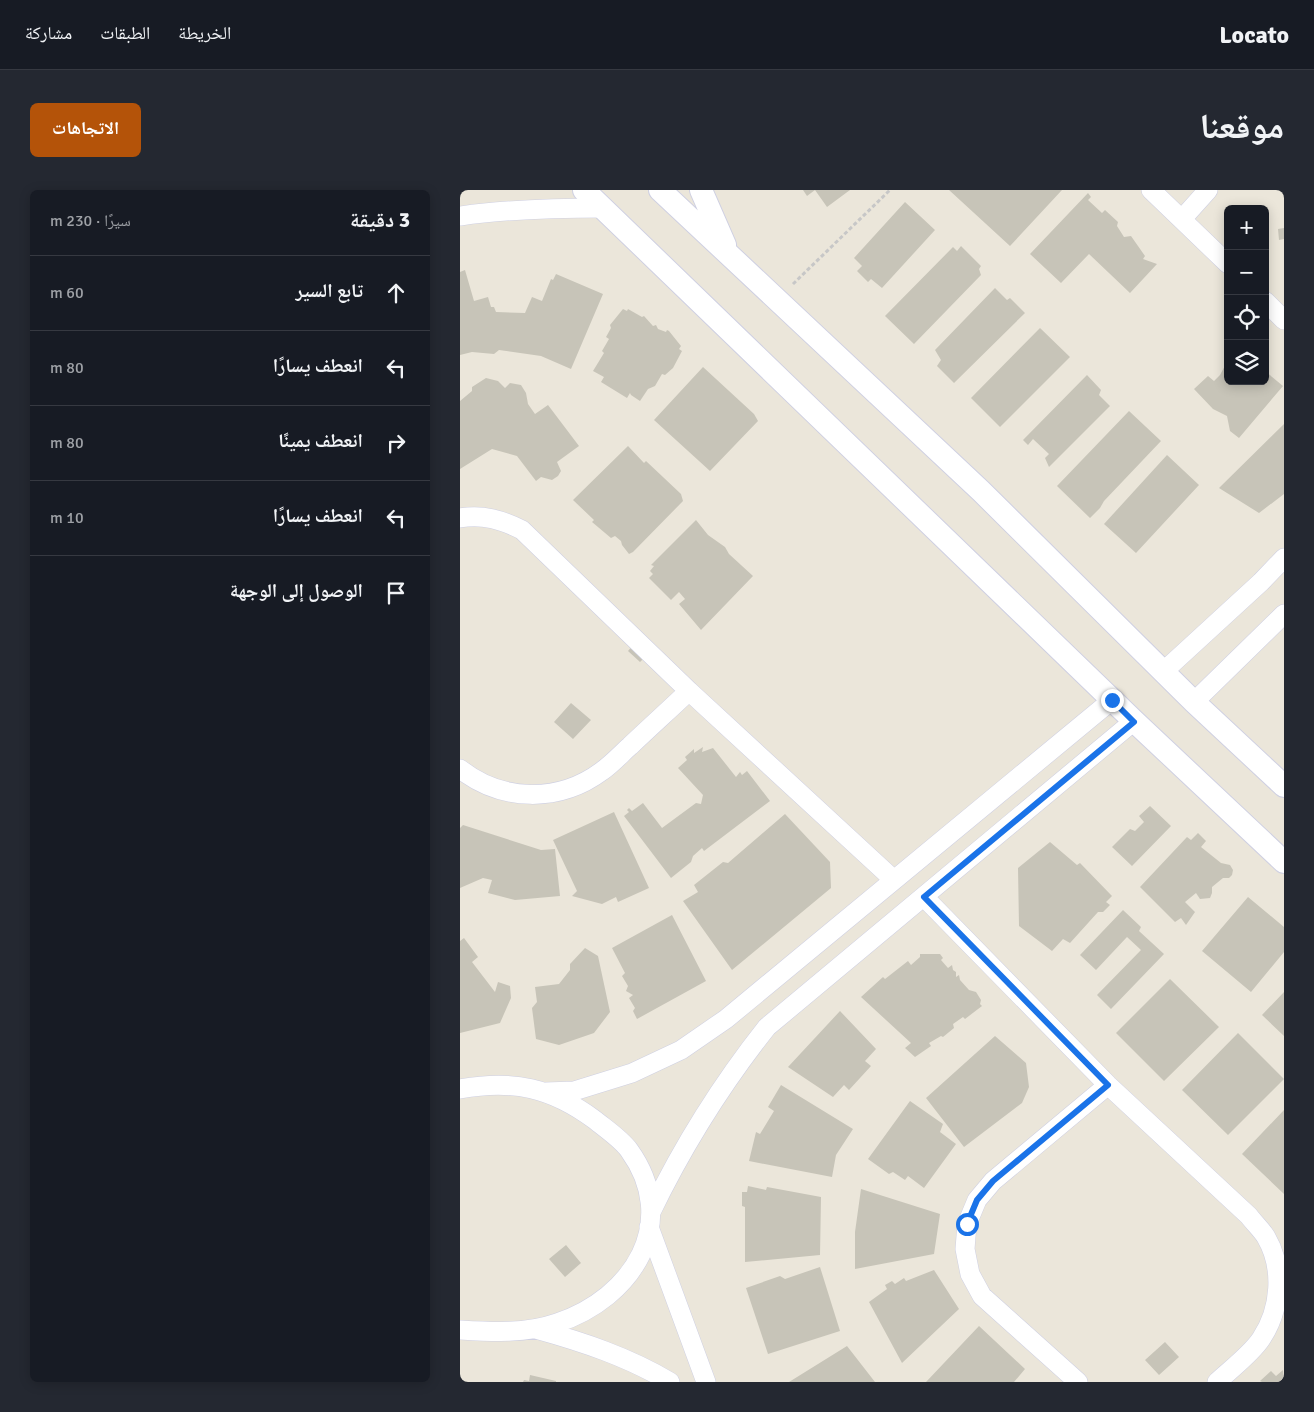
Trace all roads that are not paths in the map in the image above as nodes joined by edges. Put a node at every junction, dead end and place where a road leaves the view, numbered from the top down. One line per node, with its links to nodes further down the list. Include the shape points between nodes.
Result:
1 (584, 190): 6 (street)
2 (660, 190): 9 (street)
3 (701, 190): 9 (street)
4 (1151, 190): 8 (street)
5 (1208, 190): 8 (street)
6 (603, 208): 7 (street, via 495,211); 18 (street)
7 (460, 216)
8 (1182, 219): 10 (street)
9 (730, 255): 16 (street, via 981,491)
10 (1224, 260)
11 (1269, 305): 12 (street)
12 (1284, 320)
13 (460, 518): 17 (street, via 483,516 503,520 522,530)
14 (1284, 558): 16 (street)
15 (1284, 614): 19 (street)
16 (1164, 671): 19 (street)
17 (690, 691): 21 (street, via 603,771 561,791 538,795 514,794 492,788); 24 (street)
18 (1112, 700): 20 (street); 24 (street)
19 (1194, 702): 22 (street)
20 (1134, 722): 23 (street); 25 (street)
21 (460, 769)
22 (1284, 786)
23 (1284, 862)
24 (894, 880): 30 (street, via 726,1019 681,1050 604,1083 574,1091)
25 (924, 897): 28 (street); 31 (street, via 767,1027 691,1134)
26 (460, 1081): 27 (street)
27 (481, 1085): 29 (street); 30 (street, via 514,1086)
28 (1108, 1085): 36 (street, via 993,1181 977,1200 967,1224 965,1249 970,1274 982,1296); 37 (street, via 1249,1216 1266,1237 1276,1262 1279,1289 1274,1316 1261,1340)
29 (460, 1089)
30 (546, 1092): 31 (street, via 576,1106 628,1148 645,1178)
31 (650, 1219): 32 (street, via 648,1237 639,1260 625,1281 582,1313); 35 (street)
32 (535, 1329): 33 (street, via 504,1333); 34 (street, via 600,1348)
33 (460, 1330)
34 (670, 1382)
35 (706, 1382)
36 (1078, 1382)
37 (1217, 1382)

